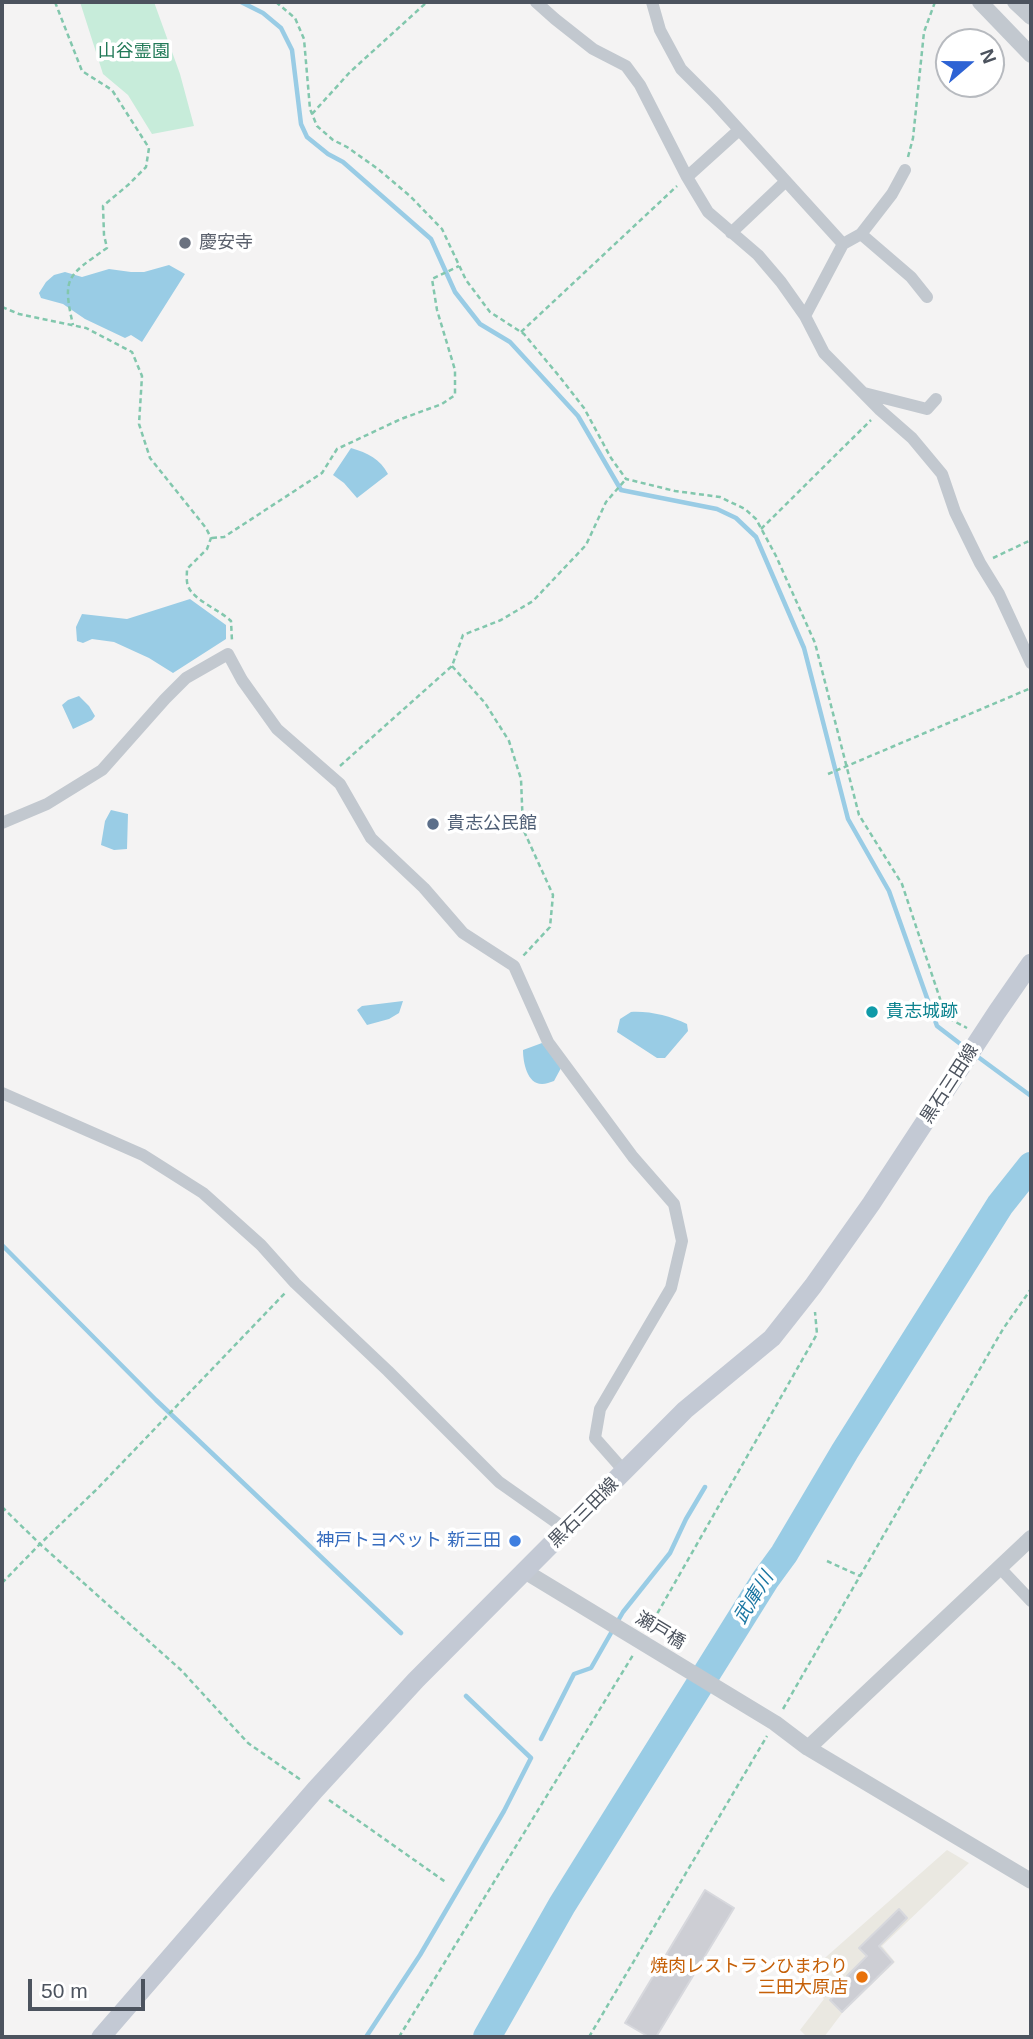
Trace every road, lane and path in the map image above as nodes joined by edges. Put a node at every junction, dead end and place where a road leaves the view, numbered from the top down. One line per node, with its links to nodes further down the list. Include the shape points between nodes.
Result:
1 (55, 2): 23 (path, via 82,71 112,90 149,148 146,167 103,206 107,248 81,265 67,283)
2 (276, 2): 11 (path, via 296,18 303,39)
3 (427, 2): 11 (path, via 350,72)
4 (536, 2): 14 (street, via 593,49 626,66)
5 (652, 2): 12 (street, via 660,30 681,69)
6 (935, 2): 13 (path, via 924,32 913,138)
7 (980, 2): 10 (street)
8 (1015, 2): 9 (street)
9 (1031, 18)
10 (1031, 55)
11 (312, 114): 19 (path, via 317,126 378,169 442,229)
12 (739, 130): 14 (street); 15 (street)
13 (905, 170): 17 (street)
14 (687, 177): 16 (street, via 708,212); 24 (path)
15 (786, 181): 16 (street); 18 (street)
16 (731, 233): 22 (street, via 758,255)
17 (861, 234): 18 (street); 20 (street)
18 (843, 244): 22 (street)
19 (459, 266): 24 (path, via 491,313); 30 (path, via 432,279 455,370 455,395 337,449 322,474 223,537)
20 (927, 297)
21 (2, 307): 23 (path)
22 (805, 316): 25 (street, via 824,353)
23 (73, 325): 30 (path, via 132,352 142,376 139,424 150,458)
24 (521, 332): 28 (path, via 584,408)
25 (863, 392): 26 (street, via 927,409); 27 (street)
26 (936, 398)
27 (880, 410): 29 (path); 32 (street, via 912,438 942,474)
28 (626, 479): 29 (path, via 720,497 745,509); 35 (path, via 606,502 586,545 533,601 463,635)
29 (761, 529): 37 (path, via 815,643)
30 (211, 538): 33 (path, via 207,549 187,569 187,585 231,621 233,639)
31 (1031, 540): 32 (path)
32 (980, 564): 34 (street)
33 (228, 654): 38 (street, via 277,729); 40 (street, via 186,678 102,770 47,804)
34 (1031, 663)
35 (452, 666): 38 (path); 42 (path, via 485,703 509,741 521,779 523,829 553,895 550,927)
36 (1031, 688): 37 (path)
37 (845, 767): 39 (path); 43 (path, via 859,815 902,884 946,1017)
38 (329, 775): 42 (street, via 340,784 371,838 463,933)
39 (828, 775)
40 (2, 822)
41 (1031, 963): 43 (main road, 黒石三田線)
42 (514, 966): 48 (street, via 548,1042 633,1157 674,1204 682,1241 671,1288 600,1409 594,1438)
43 (980, 1038): 46 (main road, 黒石三田線)
44 (2, 1093): 45 (street, via 143,1155 195,1188 261,1245)
45 (295, 1283): 50 (street, via 499,1482); 52 (path)
46 (813, 1286): 48 (main road, 黒石三田線, via 772,1338 685,1410); 59 (path, via 817,1334)
47 (1031, 1289): 56 (path, via 1003,1329)
48 (625, 1472): 50 (main road, 黒石三田線)
49 (2, 1507): 52 (path)
50 (567, 1530): 55 (main road, 黒石三田線)
51 (1031, 1538): 54 (street)
52 (40, 1544): 57 (path); 62 (path, via 181,1670 248,1742)
53 (827, 1561): 56 (path)
54 (1000, 1568): 58 (street); 61 (street)
55 (526, 1572): 59 (street, 瀬戸橋); 62 (main road, 黒石三田線, via 416,1680)
56 (860, 1576): 60 (path)
57 (2, 1583)
58 (1031, 1601)
59 (641, 1642): 60 (street, 瀬戸橋); 66 (path)
60 (775, 1723): 61 (street, 瀬戸橋); 67 (path)
61 (808, 1748): 63 (street, 瀬戸橋)
62 (315, 1790): 64 (path); 65 (main road, 黒石三田線)
63 (1031, 1881)
64 (447, 1883)
65 (101, 2037)
66 (399, 2037)
67 (589, 2037)

